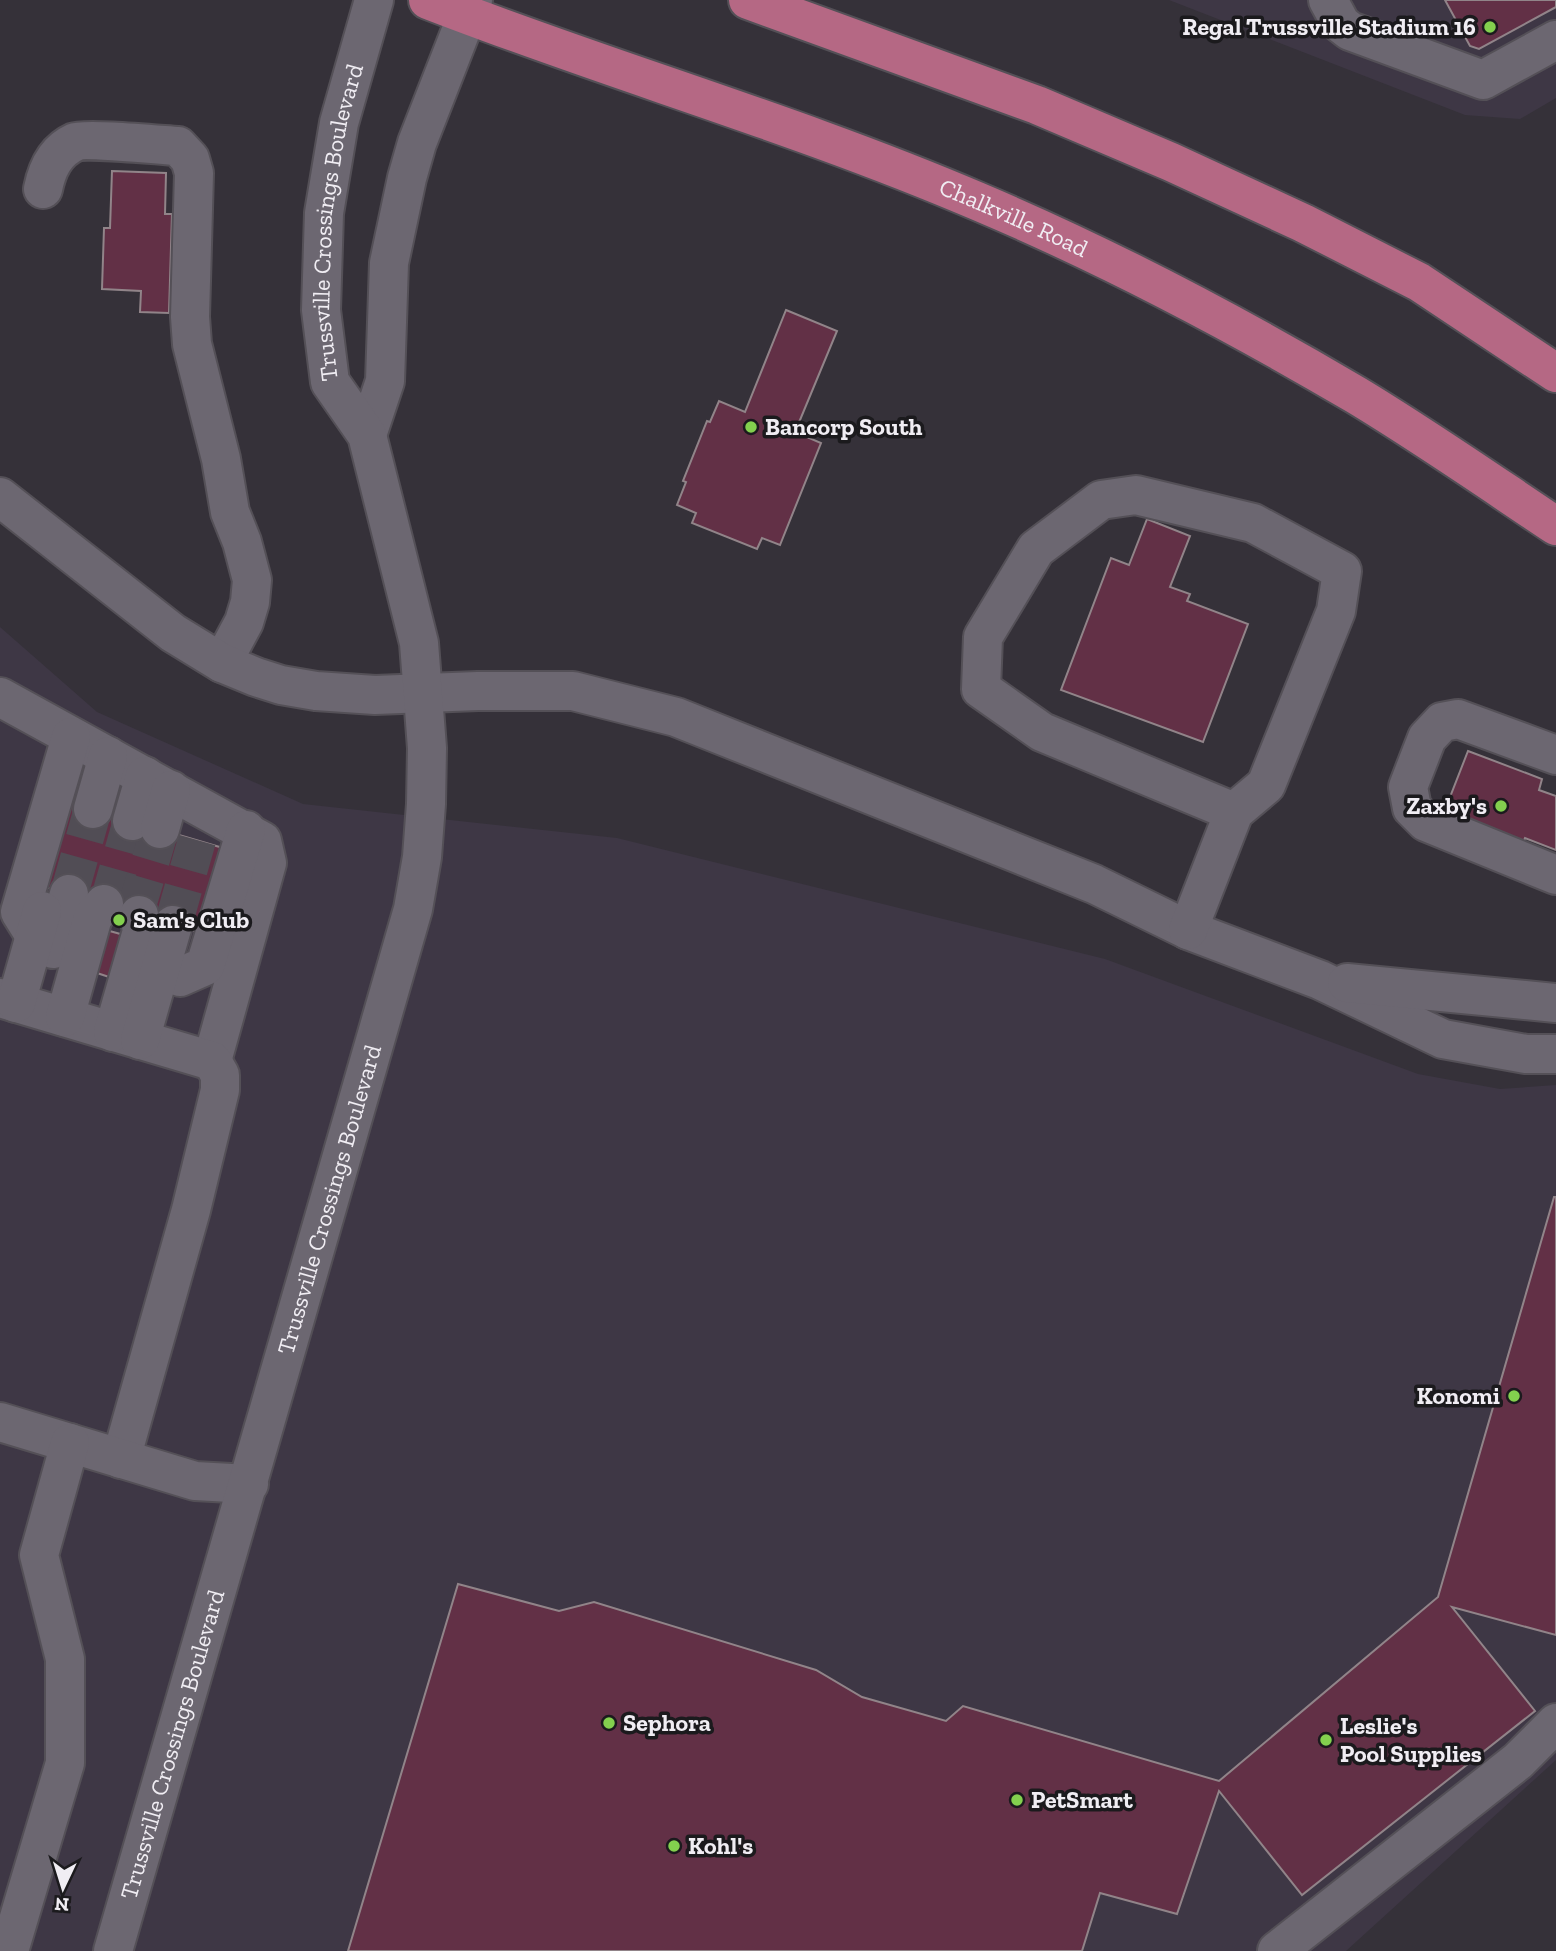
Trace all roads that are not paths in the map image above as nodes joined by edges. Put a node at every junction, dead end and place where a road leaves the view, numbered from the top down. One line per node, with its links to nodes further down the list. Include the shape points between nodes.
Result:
1 (374, 0): 9 (street, Trussville Crossings Boulevard, via 339,124 324,213 321,310 330,382)
2 (428, 0): 5 (main road, Chalkville Road)
3 (748, 0): 8 (main road, via 1037,105 1291,217 1419,282)
4 (1328, 0): 6 (street, via 1350,31 1483,80)
5 (470, 8): 9 (street, Trussville Crossings Boulevard, via 407,178 389,263 385,381); 11 (main road, Chalkville Road, via 553,47 819,139 976,200 1085,250 1173,293 1358,396)
6 (1556, 40)
7 (43, 189): 12 (street, via 47,170 59,153 77,141 178,146 190,159 194,173 192,344 230,512 252,580 244,622)
8 (1556, 373)
9 (367, 435): 13 (street, Trussville Crossings Boulevard, via 419,643)
10 (0, 497): 12 (street, via 173,633)
11 (1556, 526)
12 (222, 663): 13 (street, via 281,685 316,691)
13 (423, 694): 24 (street, via 573,691 676,717 1094,884); 36 (street, Trussville Crossings Boulevard, via 426,804 413,909)
14 (0, 696): 15 (street)
15 (89, 746): 17 (street); 18 (street); 25 (street, via 20,912)
16 (1556, 755): 22 (street, via 1458,719 1442,722 1427,738 1408,787 1412,808 1426,822)
17 (158, 783): 20 (street); 21 (street)
18 (82, 806)
19 (1234, 812): 19 (street, via 1266,785 1336,611 1342,571 1253,523 1136,495 1101,500 1036,549 983,637 981,689 1042,732); 24 (street)
20 (146, 825)
21 (218, 829): 26 (street, via 205,966); 32 (street, via 262,841 267,863)
22 (1556, 875)
23 (121, 909): 25 (street); 26 (street); 29 (street, via 93,917); 30 (street)
24 (1188, 930): 27 (street)
25 (35, 936): 29 (street)
26 (180, 977): 30 (street)
27 (1320, 980): 28 (street); 31 (street, via 1443,1039)
28 (1547, 1001): 31 (street)
29 (29, 1007): 30 (street)
30 (138, 1039): 32 (street)
31 (1548, 1055)
32 (212, 1062): 35 (street, via 220,1075 220,1090)
33 (0, 1422): 34 (street)
34 (70, 1443): 35 (street); 38 (street, via 39,1555 65,1659 65,1763)
35 (121, 1459): 36 (street, via 195,1481)
36 (248, 1484): 39 (street, Trussville Crossings Boulevard)
37 (1556, 1723): 40 (street, via 1518,1761)
38 (9, 1951)
39 (113, 1951)
40 (1277, 1951)

